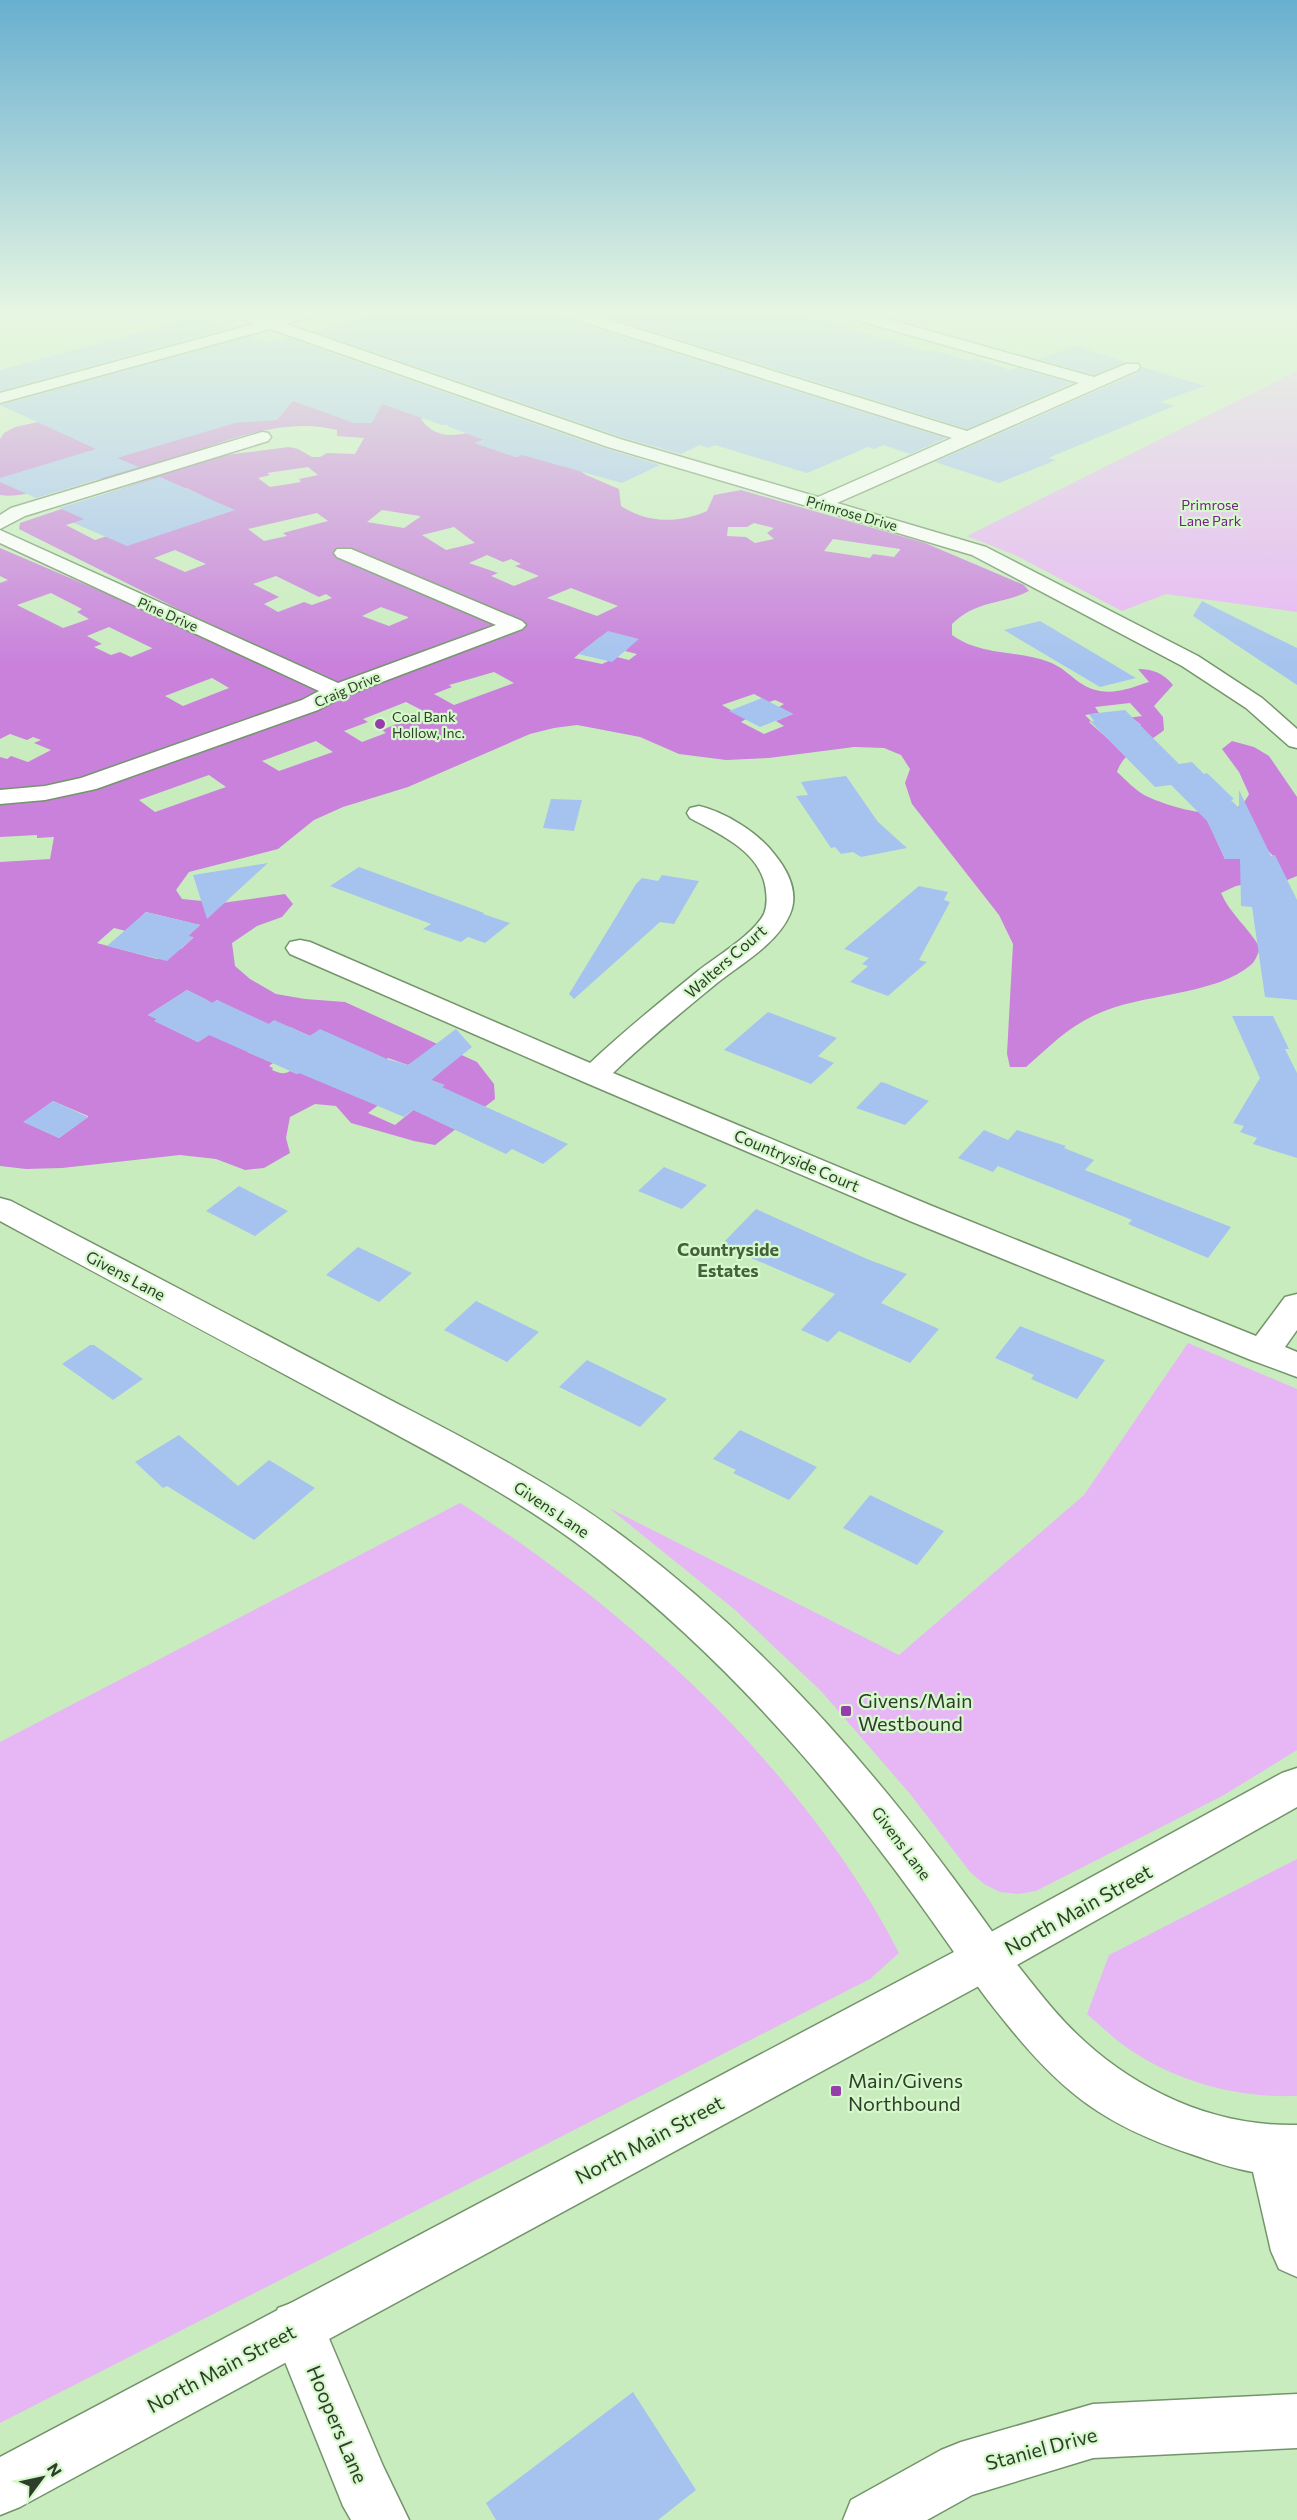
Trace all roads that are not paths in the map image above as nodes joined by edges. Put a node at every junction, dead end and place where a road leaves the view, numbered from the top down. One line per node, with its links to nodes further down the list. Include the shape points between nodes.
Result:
1 (572, 430): 6 (street, Primrose Drive)
2 (944, 430): 5 (street)
3 (986, 430): 5 (street)
4 (262, 437): 7 (street, via 18,512)
5 (968, 437): 6 (street)
6 (819, 504): 11 (street, Primrose Drive, via 955,543 1005,563 1190,661 1254,703)
7 (0, 523)
8 (0, 536): 10 (street, Pine Drive)
9 (344, 553): 10 (street, Craig Drive, via 515,625)
10 (337, 691): 12 (street, Craig Drive, via 310,705 87,784)
11 (1297, 741)
12 (0, 797)
13 (699, 813): 15 (street, Walters Court, via 739,836 764,857 779,885 775,918 629,1041)
14 (300, 948): 15 (street, Countryside Court)
15 (594, 1076): 18 (street, Countryside Court)
16 (0, 1208): 21 (street, Givens Lane, via 478,1462 610,1548 707,1628 792,1710 879,1812)
17 (1297, 1305): 18 (street)
18 (1263, 1352): 19 (street, Countryside Court)
19 (1297, 1365)
20 (1297, 1786): 21 (street, North Main Street)
21 (985, 1959): 22 (street, Givens Lane, via 1033,2023 1096,2083 1147,2114 1226,2142); 24 (street, North Main Street)
22 (1285, 2151): 23 (street)
23 (1297, 2251)
24 (297, 2327): 26 (street, North Main Street); 27 (street, Hoopers Lane)
25 (1297, 2421): 28 (street, Staniel Drive, via 1093,2431 961,2470)
26 (0, 2487)
27 (381, 2520)
28 (871, 2520)

